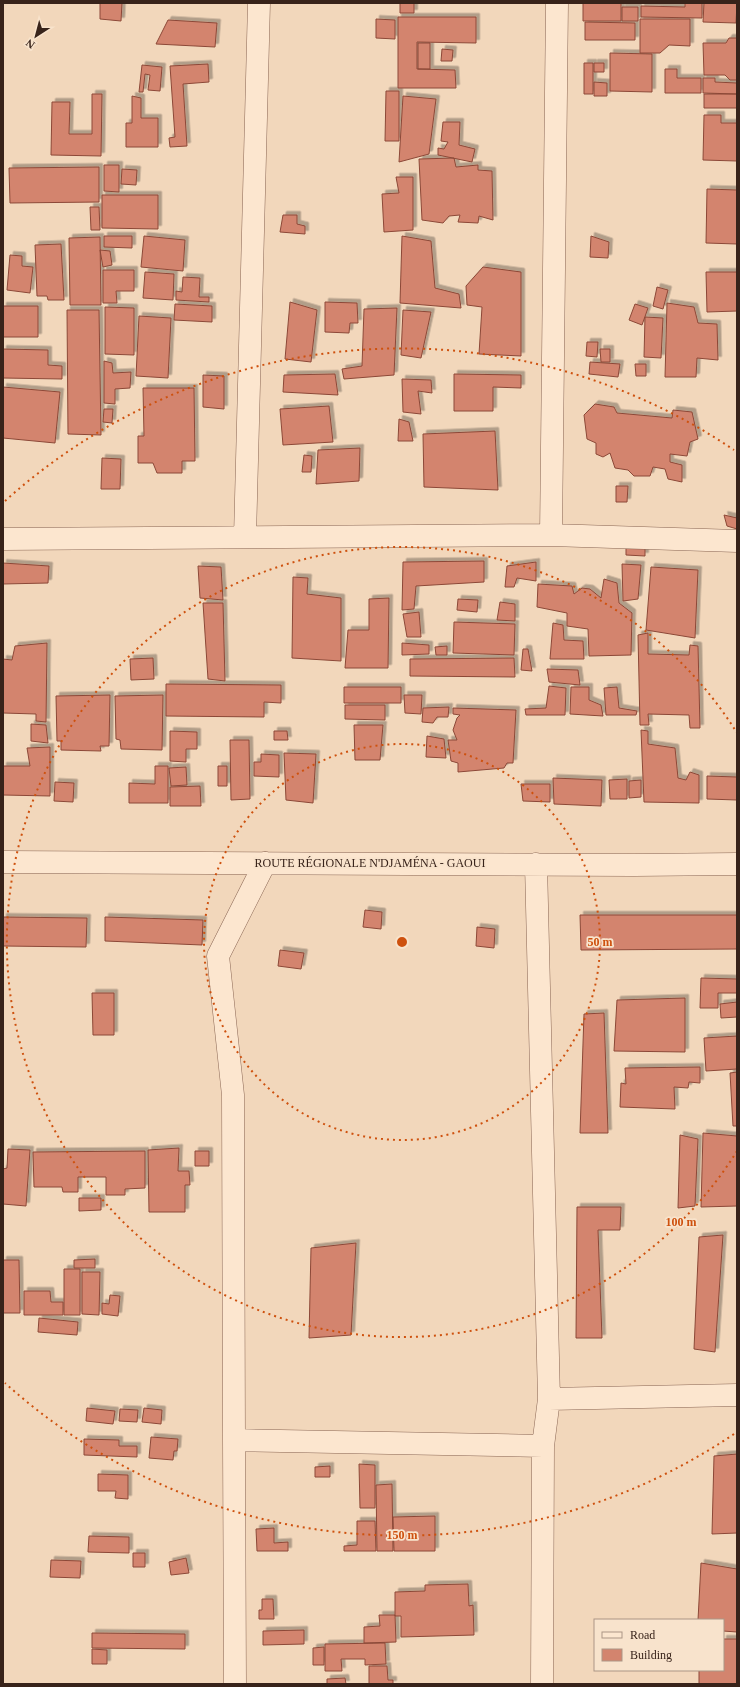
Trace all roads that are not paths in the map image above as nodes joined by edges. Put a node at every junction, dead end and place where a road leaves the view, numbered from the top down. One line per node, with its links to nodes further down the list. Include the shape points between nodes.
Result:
1 (259, 3): 4 (street)
2 (557, 3): 3 (street)
3 (551, 535): 4 (street); 6 (street)
4 (245, 537): 5 (street)
5 (3, 539)
6 (737, 541)
7 (3, 862): 8 (street, ROUTE RÉGIONALE N'DJAMÉNA - GAOUI)
8 (265, 863): 9 (street, ROUTE RÉGIONALE N'DJAMÉNA - GAOUI); 13 (street, via 218,956 233,1095)
9 (536, 864): 10 (street, ROUTE RÉGIONALE N'DJAMÉNA - GAOUI); 12 (street)
10 (737, 864)
11 (737, 1395): 12 (street)
12 (549, 1399): 14 (street)
13 (234, 1440): 14 (street); 15 (street)
14 (543, 1446): 16 (street)
15 (235, 1684)
16 (542, 1684)

